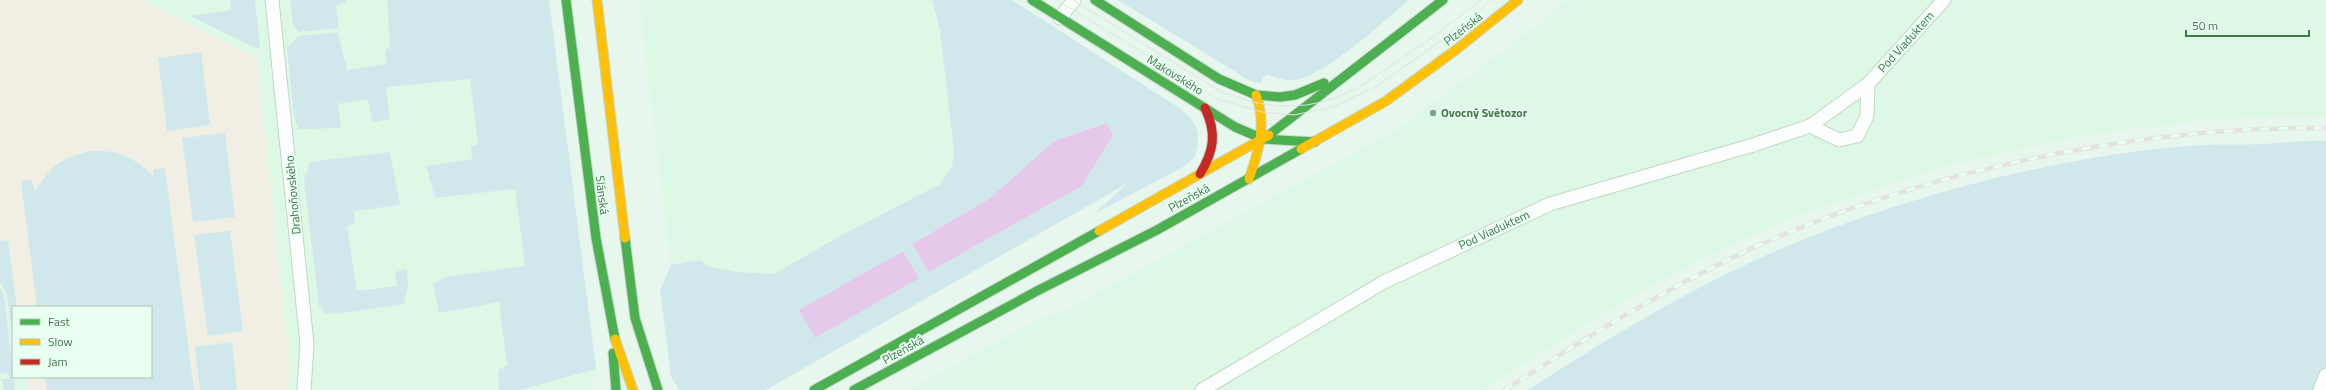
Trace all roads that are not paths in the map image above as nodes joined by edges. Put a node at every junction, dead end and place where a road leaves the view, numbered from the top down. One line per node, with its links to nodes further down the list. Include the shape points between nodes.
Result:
1 (272, 0): 24 (street, Drahoňovského, via 307,344)
2 (566, 0): 20 (main road, Slánská, via 596,238)
3 (597, 0): 22 (main road, Slánská, via 635,318)
4 (1032, 0): 10 (main road, Makovského)
5 (1074, 0): 10 (street)
6 (1095, 0): 13 (main road, Makovského, via 1219,79)
7 (1443, 0): 11 (main road, Plzeňská)
8 (1518, 0): 17 (main road, Plzeňská, via 1457,50 1386,101)
9 (1944, 0): 12 (street, Pod Viaduktem)
10 (1060, 18): 14 (main road, Makovského)
11 (1354, 69): 13 (main road, Makovského, via 1295,95); 16 (main road, Plzeňská)
12 (1868, 84): 15 (street, Pod Viaduktem); 15 (street, via 1867,116 1857,136 1839,140)
13 (1256, 95): 16 (main road, via 1264,122)
14 (1205, 108): 16 (main road, Makovského, via 1234,127); 18 (main road, via 1214,127 1214,139 1211,158)
15 (1810, 126): 32 (street, Pod Viaduktem, via 1550,204 1384,282)
16 (1263, 139): 17 (main road, Makovského); 18 (main road, Plzeňská); 19 (main road)
17 (1315, 142): 19 (main road, Plzeňská)
18 (1198, 176): 23 (main road, Plzeňská, via 1025,270)
19 (1249, 179): 31 (main road, Plzeňská)
20 (612, 330): 25 (main road); 26 (main road, Slánská)
21 (2326, 375): 33 (street)
22 (653, 378): 27 (main road, Slánská); 28 (main road)
23 (823, 385): 29 (main road); 30 (main road, Plzeňská)
24 (304, 390)
25 (616, 390)
26 (633, 390)
27 (658, 390)
28 (663, 390)
29 (810, 390)
30 (814, 390)
31 (854, 390)
32 (1202, 390)
33 (2320, 390)

